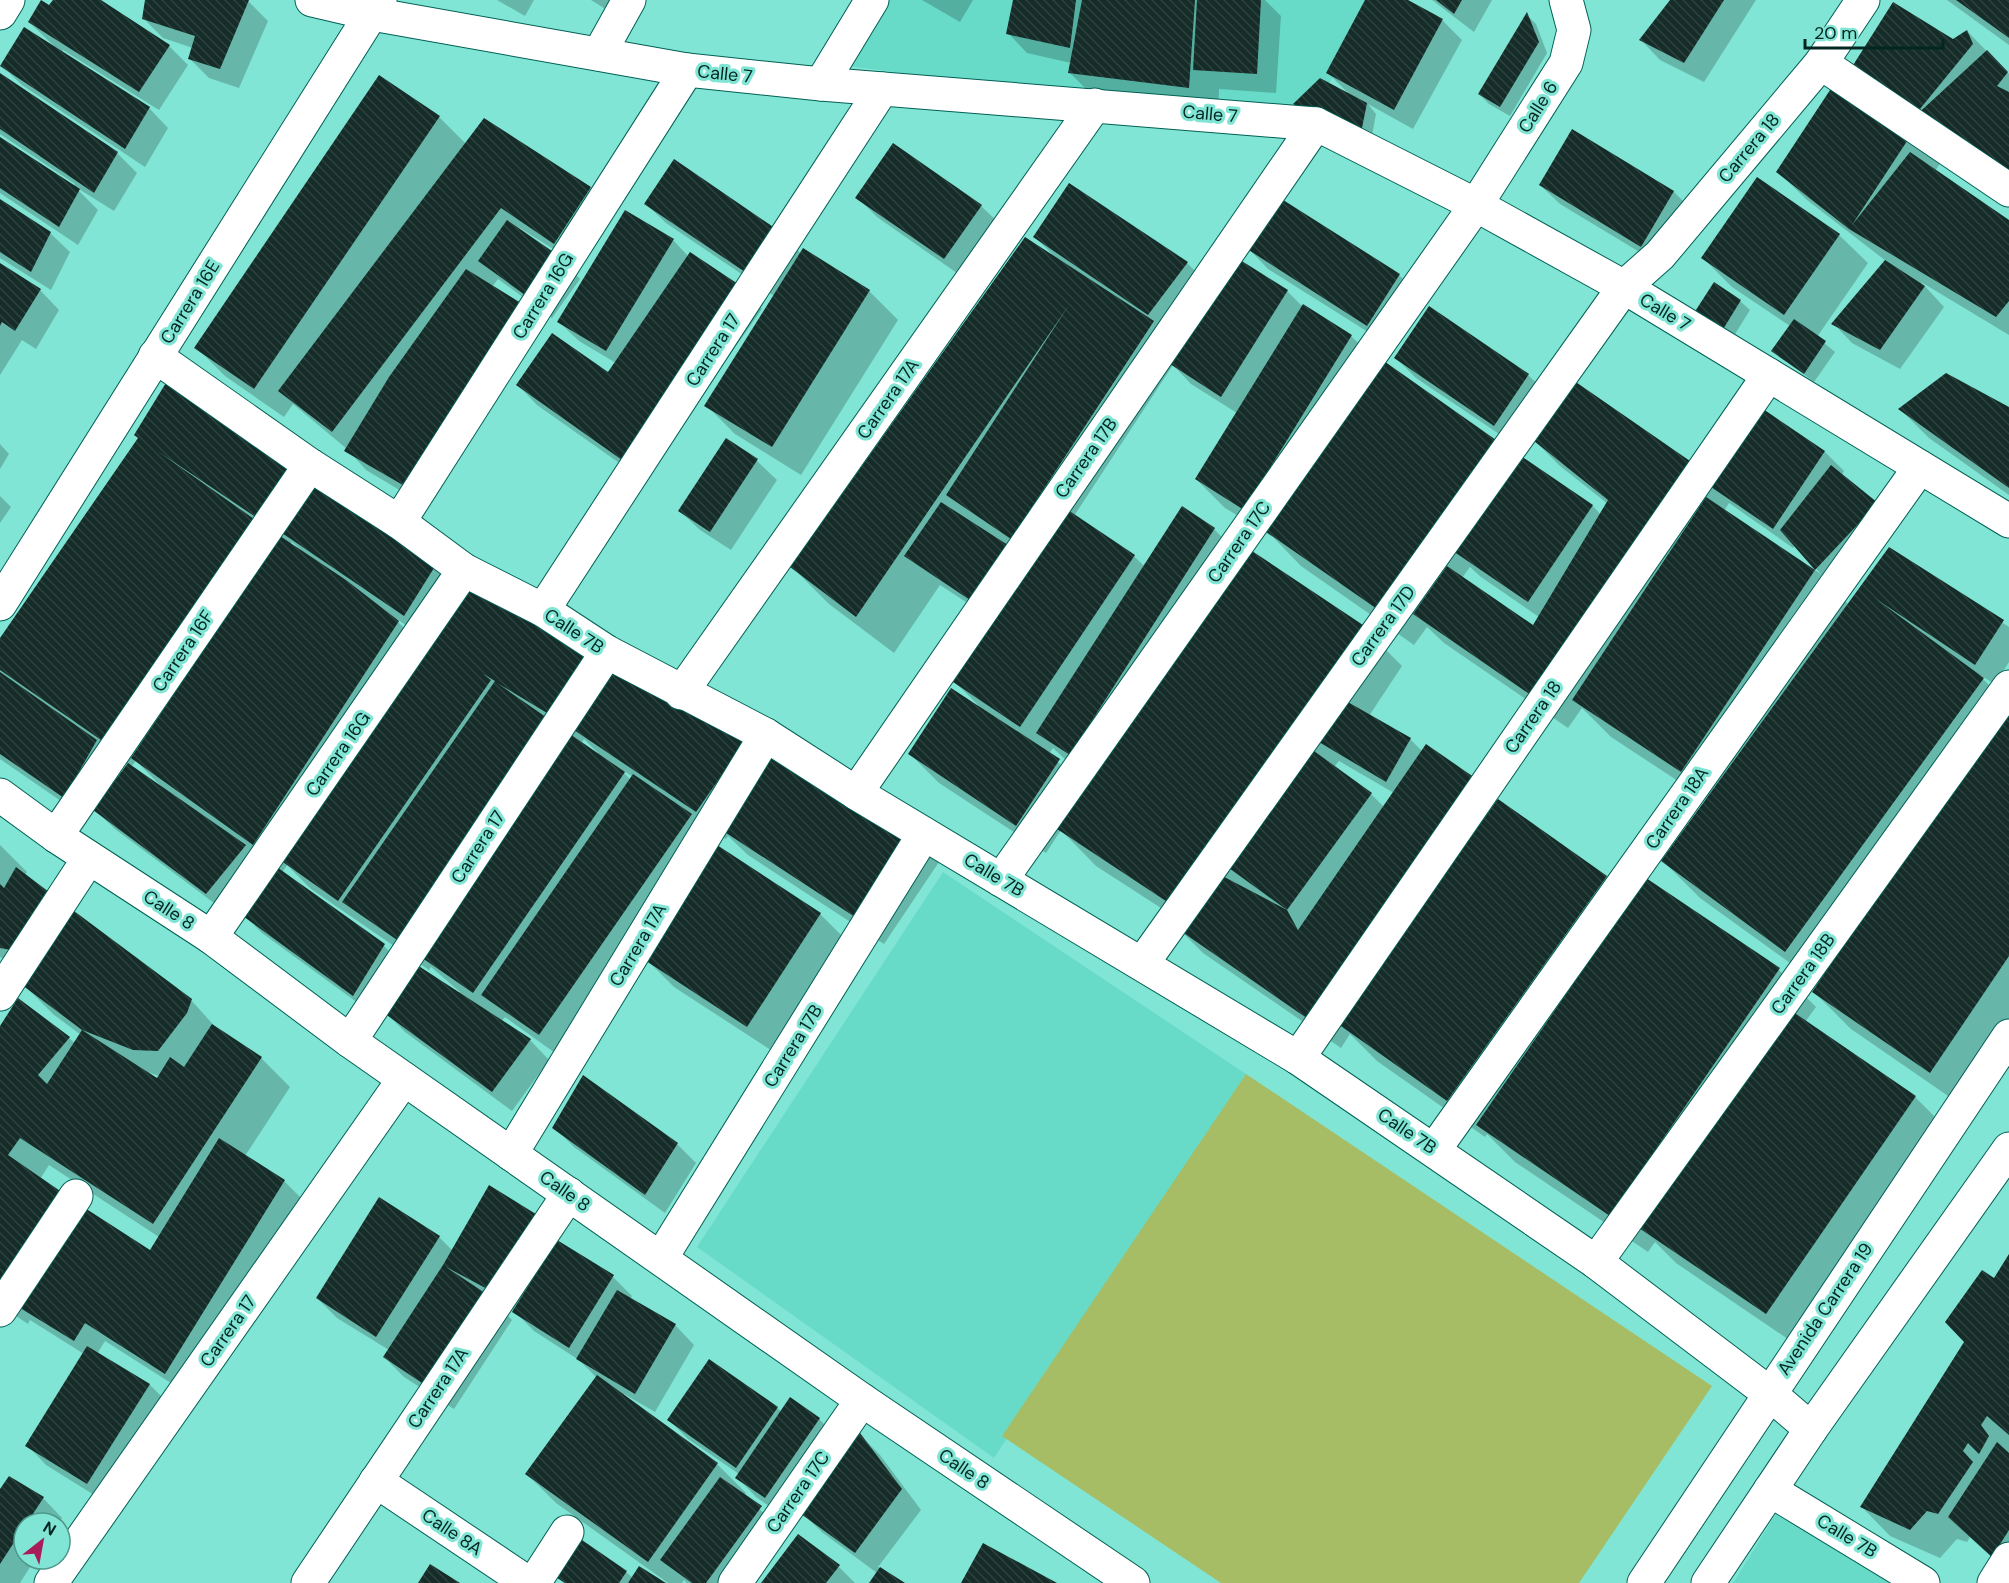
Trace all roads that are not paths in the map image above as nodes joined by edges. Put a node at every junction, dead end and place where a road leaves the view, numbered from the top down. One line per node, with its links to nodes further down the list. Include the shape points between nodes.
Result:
1 (8, 0): 8 (street)
2 (312, 0): 7 (street, Calle 7)
3 (629, 0): 9 (street)
4 (872, 0): 12 (street)
5 (1566, 0): 17 (street, Calle 6, via 1574,30 1566,63)
6 (1863, 0): 10 (street, Carrera 18)
7 (376, 7): 9 (street, Calle 7); 19 (street, Carrera 16E)
8 (0, 13)
9 (599, 54): 11 (street, Calle 7)
10 (1821, 63): 16 (street); 18 (street, Carrera 18, via 1660,255)
11 (687, 70): 12 (street, Calle 7); 23 (street, Carrera 16G)
12 (821, 84): 13 (street, Calle 7)
13 (882, 89): 14 (street, Calle 7); 27 (street, Carrera 17)
14 (1095, 105): 15 (street, Calle 7); 30 (street, Carrera 17A)
15 (1316, 124): 17 (street, Calle 7); 32 (street, Carrera 17B)
16 (2009, 190)
17 (1476, 205): 18 (street, Calle 7); 37 (street, Carrera 17C)
18 (1624, 287): 20 (street, Calle 7); 39 (street, Carrera 17D)
19 (155, 356): 21 (street, Calle 7B); 26 (street, Carrera 16E)
20 (1769, 375): 22 (street, Calle 7); 43 (street, Carrera 18)
21 (310, 465): 23 (street, Calle 7B); 35 (street, Carrera 16F)
22 (1920, 467): 24 (street, Calle 7); 45 (street, Carrera 18A)
23 (399, 522): 25 (street, Calle 7B)
24 (2009, 522)
25 (464, 570): 27 (street, Calle 7B); 38 (street, Carrera 16G)
26 (0, 604)
27 (543, 610): 28 (street, Calle 7B)
28 (607, 652): 30 (street, Calle 7B); 42 (street, Carrera 17)
29 (2009, 687): 51 (street, Carrera 18B)
30 (681, 693): 31 (street, Calle 7B)
31 (766, 735): 32 (street, Calle 7B); 47 (street, Carrera 17A)
32 (856, 793): 34 (street, Calle 7B)
33 (0, 795): 35 (street, Calle 8)
34 (924, 834): 37 (street, Calle 7B); 50 (street, Carrera 17B)
35 (56, 836): 36 (street, Calle 8)
36 (89, 858): 38 (street, Calle 8); 40 (street)
37 (1001, 880): 39 (street, Calle 7B)
38 (211, 937): 42 (street, Calle 8)
39 (1142, 964): 43 (street, Calle 7B)
40 (0, 994)
41 (2009, 1036): 53 (street, Avenida Carrera 19)
42 (350, 1041): 44 (street, Calle 8)
43 (1298, 1058): 45 (street, Calle 7B)
44 (404, 1079): 47 (street, Calle 8); 60 (street, Carrera 17)
45 (1434, 1149): 51 (street, Calle 7B)
46 (2009, 1149): 55 (street)
47 (511, 1154): 48 (street, Calle 8)
48 (569, 1194): 50 (street, Calle 8); 56 (street, Carrera 17A)
49 (76, 1196): 52 (street)
50 (661, 1258): 54 (street, Calle 8)
51 (1596, 1262): 53 (street, Calle 7B)
52 (2, 1303)
53 (1769, 1393): 55 (street, Calle 7B); 66 (street, Avenida Carrera 19)
54 (862, 1400): 64 (street, Carrera 17C); 65 (street, Calle 8)
55 (1811, 1429): 57 (street)
56 (376, 1481): 61 (street, Carrera 17A); 62 (street, Calle 8A)
57 (1770, 1490): 67 (street); 68 (street, Calle 7B)
58 (567, 1532): 63 (street)
59 (2009, 1559): 69 (street)
60 (51, 1583)
61 (308, 1583)
62 (528, 1583)
63 (534, 1583)
64 (735, 1583)
65 (1131, 1583)
66 (1644, 1583)
67 (1708, 1583)
68 (1923, 1583)
69 (1994, 1583)

